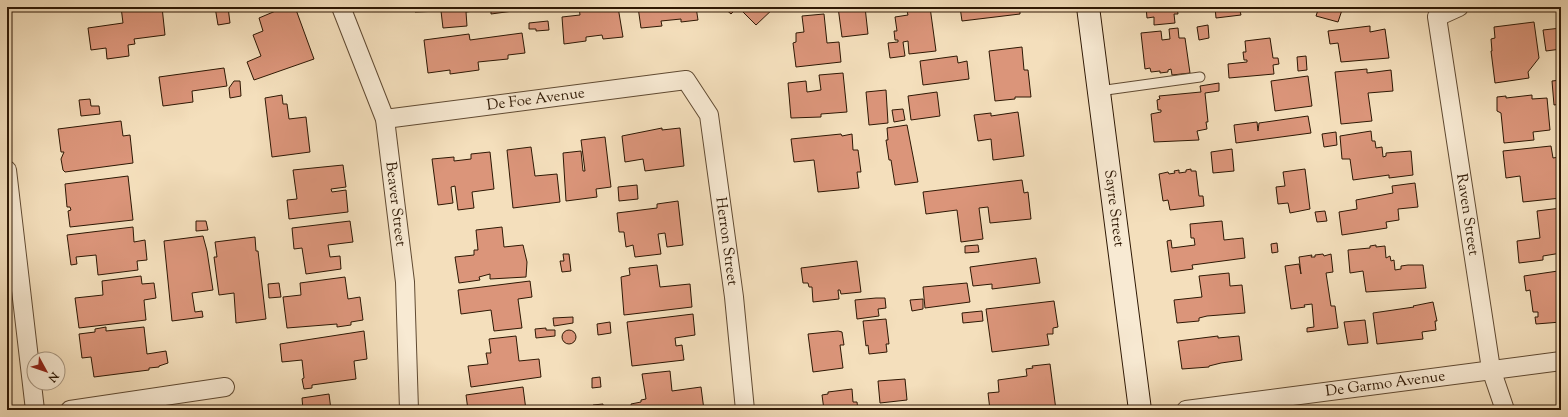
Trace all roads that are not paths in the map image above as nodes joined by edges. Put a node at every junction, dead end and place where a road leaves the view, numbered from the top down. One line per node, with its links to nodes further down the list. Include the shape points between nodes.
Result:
1 (341, 7): 7 (street, Beaver Street)
2 (1088, 7): 6 (street, Sayre Street)
3 (1459, 7): 10 (street, Raven Street, via 1437,17)
4 (1200, 77): 6 (lane)
5 (686, 80): 7 (street, De Foe Avenue); 15 (street, Herron Street, via 709,115 734,297)
6 (1099, 91): 16 (street, Sayre Street)
7 (385, 119): 14 (street, Beaver Street, via 405,282)
8 (7, 170): 12 (street)
9 (1561, 361): 10 (street, De Garmo Avenue)
10 (1492, 369): 17 (street, De Garmo Avenue); 18 (street, Raven Street)
11 (225, 387): 13 (street)
12 (35, 410)
13 (70, 410)
14 (409, 410)
15 (745, 410)
16 (1140, 410)
17 (1186, 410)
18 (1505, 410)

